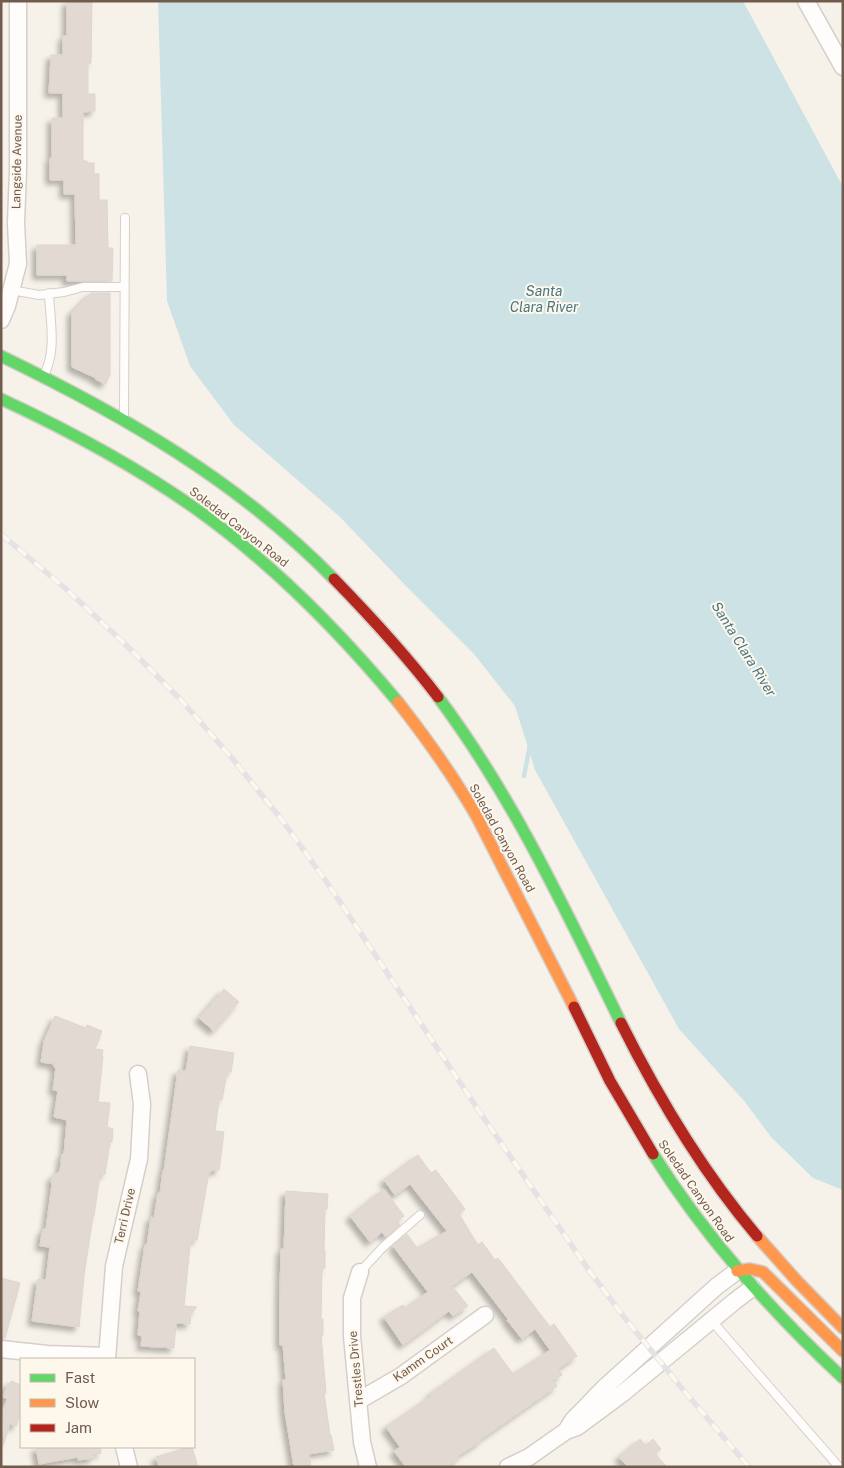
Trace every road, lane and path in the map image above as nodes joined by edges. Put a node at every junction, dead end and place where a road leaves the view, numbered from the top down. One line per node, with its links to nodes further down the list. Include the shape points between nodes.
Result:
1 (18, 1): 6 (street, Langside Avenue, via 18,264)
2 (806, 1): 3 (street)
3 (843, 67)
4 (125, 218): 5 (lane)
5 (124, 287): 7 (lane, via 83,287); 12 (lane)
6 (11, 290): 7 (lane); 8 (street, Langside Avenue)
7 (49, 294): 10 (lane, via 52,354)
8 (1, 320)
9 (1, 356): 10 (main road, Soledad Canyon Road)
10 (43, 377): 12 (main road, Soledad Canyon Road)
11 (1, 398): 15 (main road, Soledad Canyon Road, via 114,456 196,509 309,603 376,675 407,713 488,836 639,1134 691,1212)
12 (124, 420): 20 (main road, Soledad Canyon Road, via 171,448 233,492 292,540 399,648 489,770 527,836 675,1123 742,1219 780,1264)
13 (138, 1074): 23 (street, Terri Drive, via 142,1104 139,1159 114,1266)
14 (420, 1215): 16 (lane)
15 (737, 1271): 17 (main road, Soledad Canyon Road); 22 (main road, via 746,1268 763,1272); 26 (street, via 604,1388)
16 (360, 1272): 25 (street, Trestles Drive, via 352,1298)
17 (752, 1288): 19 (street); 24 (main road, Soledad Canyon Road)
18 (485, 1316): 25 (street, Kamm Court, via 401,1376)
19 (711, 1320): 26 (street, via 604,1407 577,1427); 31 (lane)
20 (843, 1328)
21 (1, 1349): 23 (street)
22 (843, 1350)
23 (107, 1358)
24 (843, 1378)
25 (358, 1401): 29 (street, Trestles Drive)
26 (566, 1430): 30 (street, via 529,1457)
27 (124, 1448): 28 (street)
28 (129, 1467)
29 (368, 1467)
30 (508, 1467)
31 (839, 1467)

